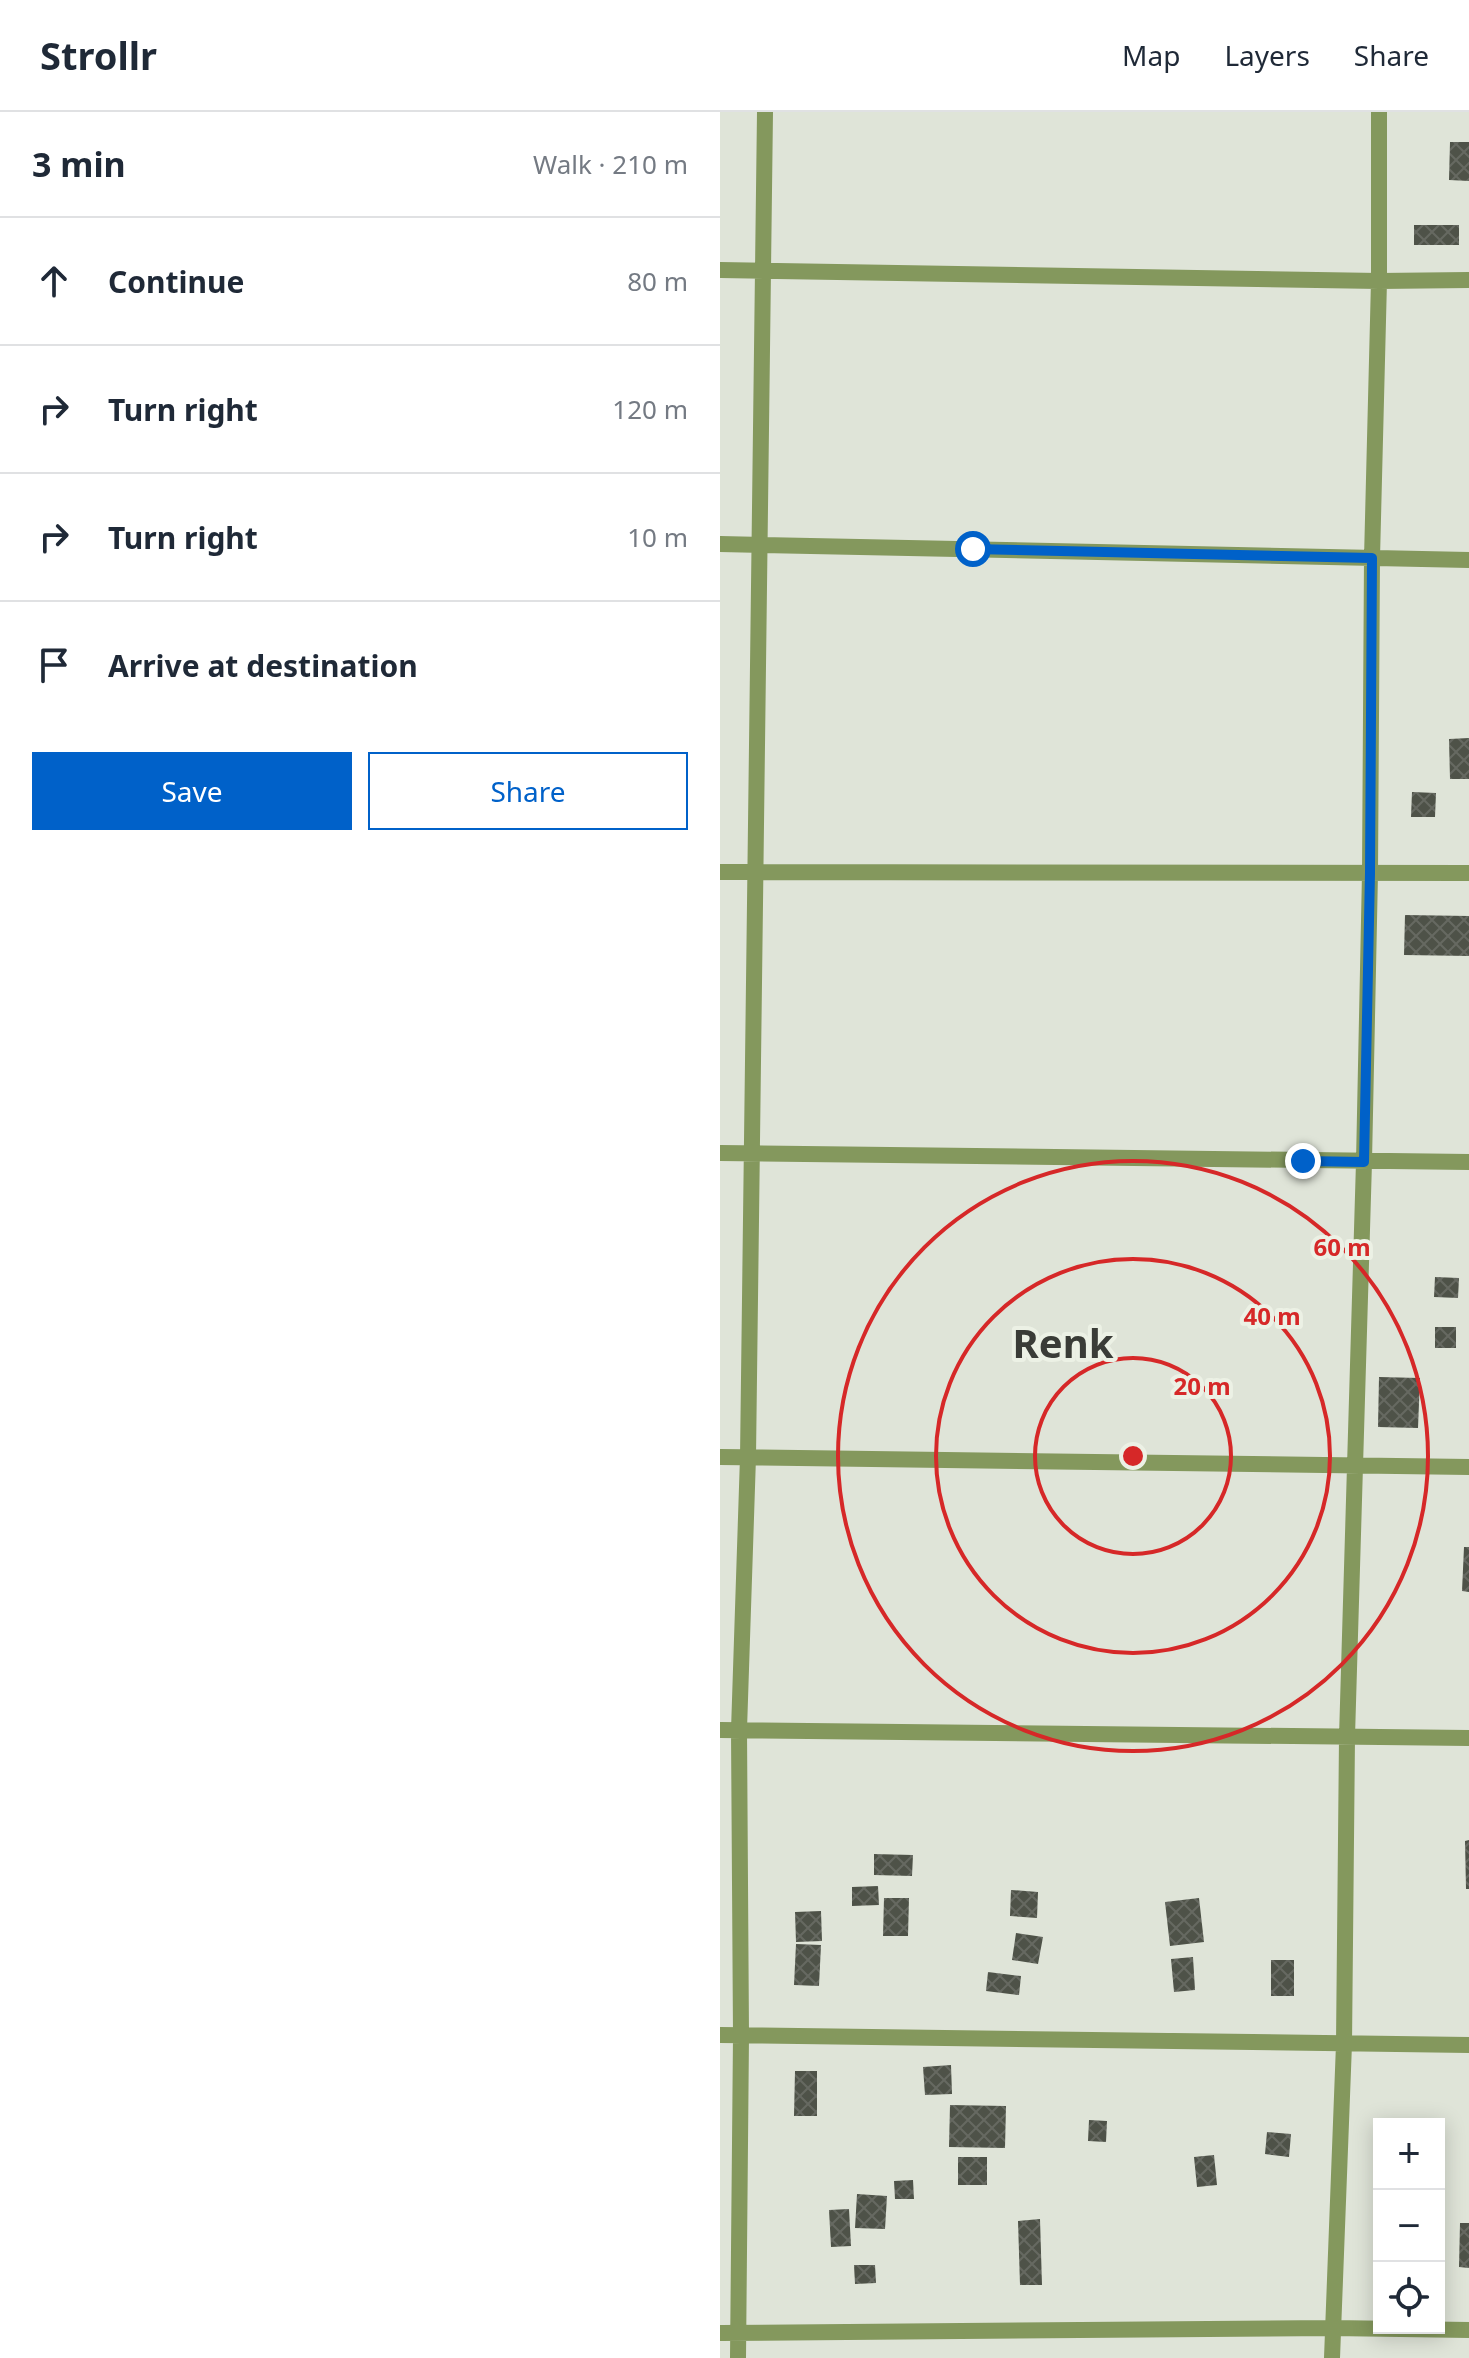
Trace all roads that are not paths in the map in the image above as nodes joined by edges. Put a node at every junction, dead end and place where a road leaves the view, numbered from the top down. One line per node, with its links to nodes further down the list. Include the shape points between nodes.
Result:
1 (765, 112): 4 (street)
2 (1379, 112): 6 (street)
3 (720, 270): 4 (street)
4 (762, 271): 6 (street); 8 (street)
5 (1469, 280): 6 (street)
6 (1379, 281): 9 (street)
7 (720, 544): 8 (street)
8 (759, 544): 9 (street); 12 (street)
9 (1372, 558): 10 (street); 13 (street)
10 (1469, 560)
11 (720, 872): 12 (street)
12 (755, 873): 13 (street); 16 (street)
13 (1370, 873): 14 (street); 17 (street)
14 (1469, 873)
15 (720, 1153): 16 (street)
16 (752, 1154): 17 (street); 20 (street)
17 (1364, 1162): 18 (street); 22 (street)
18 (1469, 1162)
19 (720, 1457): 20 (street)
20 (748, 1457): 22 (street); 24 (street)
21 (1469, 1467): 22 (street)
22 (1355, 1468): 25 (street)
23 (720, 1730): 24 (street)
24 (739, 1730): 25 (street); 28 (street)
25 (1347, 1737): 26 (street); 29 (street)
26 (1469, 1738)
27 (720, 2035): 28 (street)
28 (741, 2036): 29 (street); 34 (street)
29 (1344, 2044): 30 (street); 31 (street)
30 (1469, 2045)
31 (1332, 2328): 32 (street); 34 (street); 36 (street)
32 (1469, 2330)
33 (720, 2333): 34 (street)
34 (737, 2333): 35 (street)
35 (738, 2358)
36 (1332, 2358)

